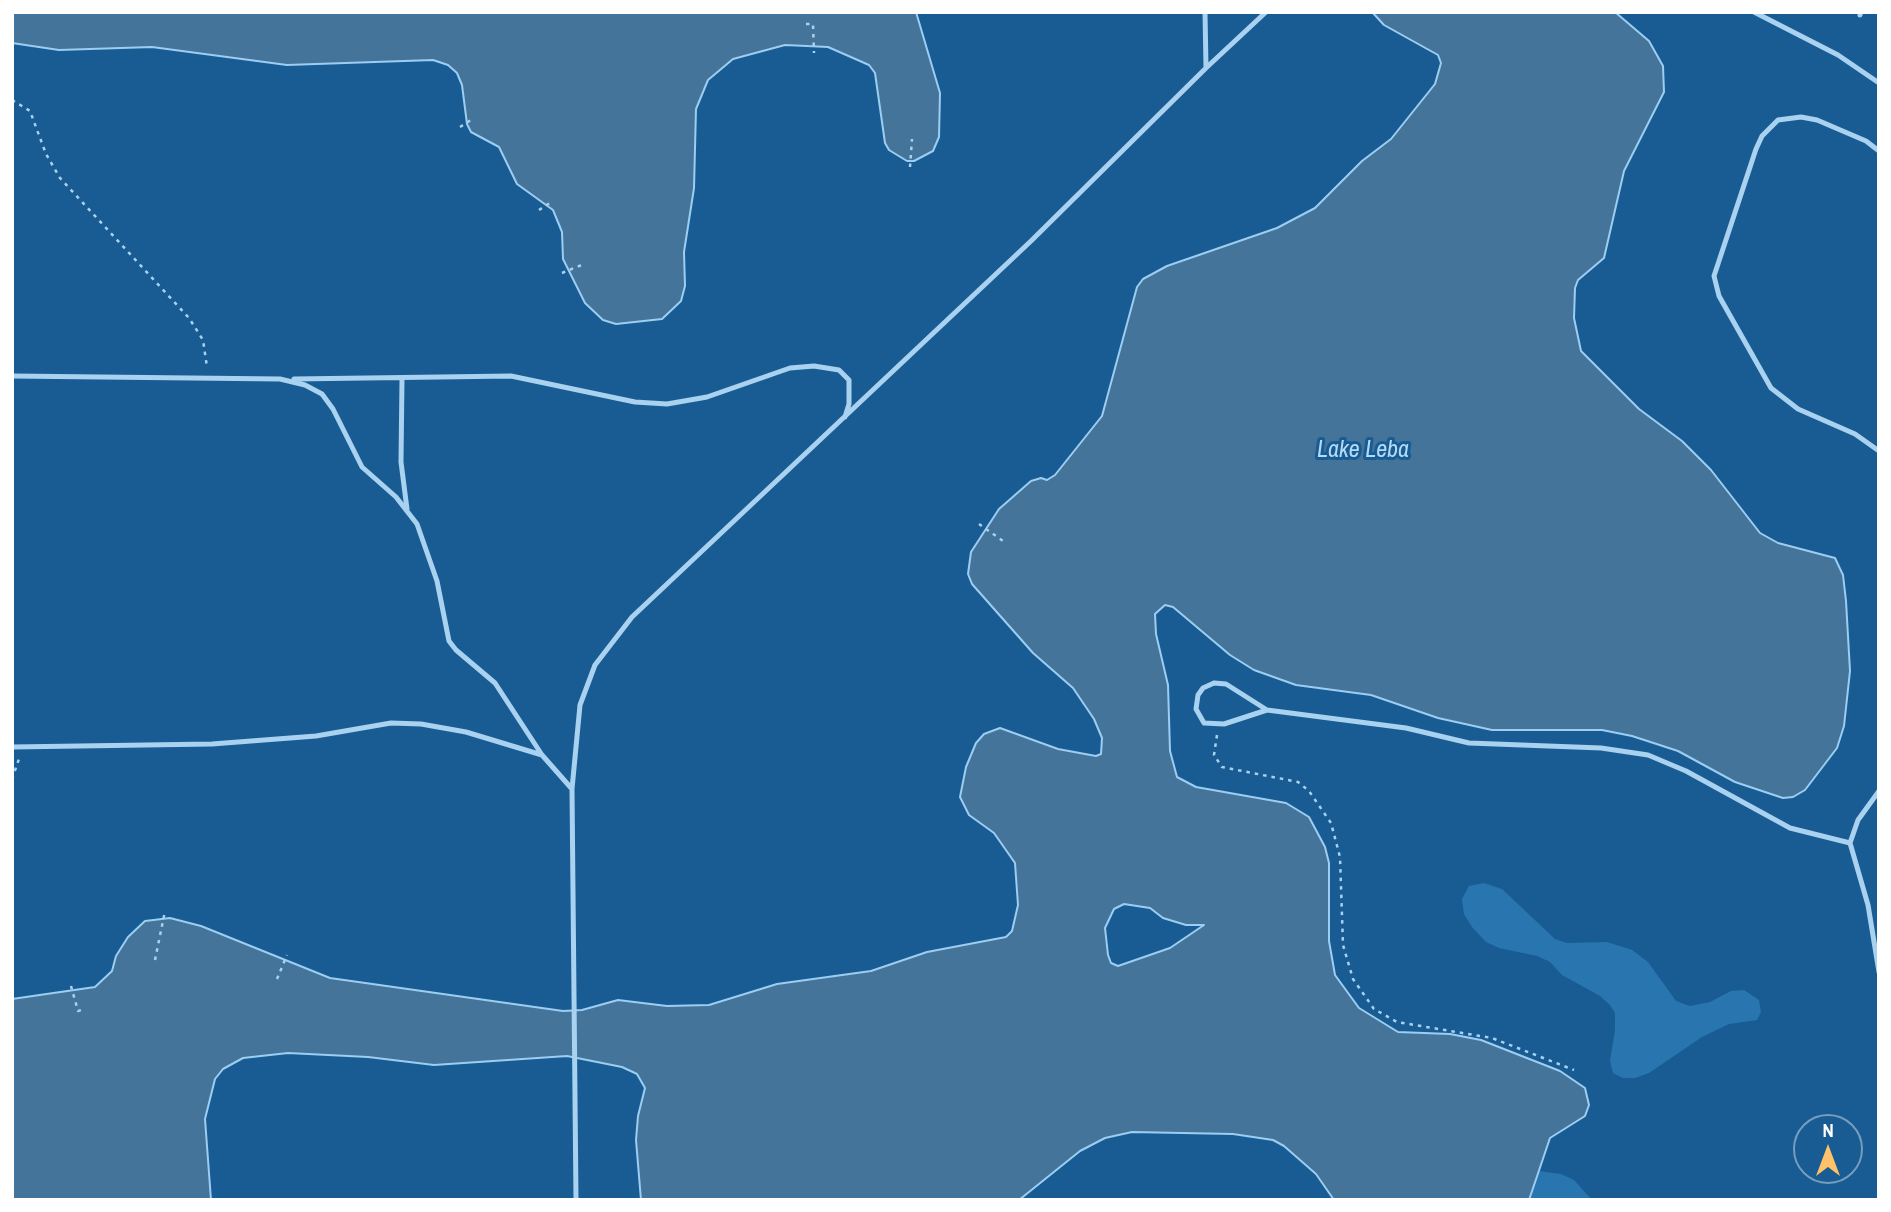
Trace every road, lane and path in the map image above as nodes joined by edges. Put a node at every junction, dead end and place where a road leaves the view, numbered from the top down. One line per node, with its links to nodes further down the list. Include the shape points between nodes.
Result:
1 (1205, 12): 6 (lane)
2 (1266, 12): 6 (lane)
3 (1754, 12): 7 (lane, via 1838,55)
4 (806, 24): 5 (path, via 813,24)
5 (814, 53)
6 (1206, 68): 22 (lane)
7 (1879, 83)
8 (12, 100): 19 (path, via 30,111 60,178 197,330 206,351)
9 (471, 120): 10 (path)
10 (460, 127)
11 (912, 139): 13 (path)
12 (1879, 151): 23 (lane, via 1817,120 1778,120 1756,149 1714,276 1719,296 1771,388 1798,409 1855,434)
13 (910, 167)
14 (553, 201): 15 (path)
15 (539, 211)
16 (584, 264): 17 (path)
17 (562, 273)
18 (12, 376): 19 (lane)
19 (209, 378): 20 (lane)
20 (280, 379): 21 (lane); 24 (lane, via 322,394 362,467)
21 (402, 379): 22 (lane, via 520,377 635,402 667,404 814,366 839,370 849,380); 24 (lane, via 401,462)
22 (844, 420): 33 (lane, via 608,644 588,679 580,705)
23 (1879, 451)
24 (407, 509): 31 (lane, via 431,560 449,641 495,683)
25 (979, 524): 26 (path)
26 (1003, 541)
27 (1267, 710): 28 (lane); 28 (lane, via 1226,684 1214,683 1203,688 1196,709 1204,723); 35 (lane, via 1406,728 1469,743 1601,748 1648,755 1790,828)
28 (1219, 724): 43 (path, via 1214,755 1222,767 1298,782 1331,822 1340,857 1343,945 1353,979 1374,1009 1397,1021 1482,1035)
29 (12, 747): 30 (lane)
30 (23, 747): 31 (lane, via 270,740 405,723 466,733); 32 (path)
31 (542, 755): 33 (lane)
32 (12, 779)
33 (572, 789): 44 (lane)
34 (1879, 791): 35 (lane, via 1858,820)
35 (1850, 843): 39 (lane, via 1868,905)
36 (165, 911): 38 (path)
37 (287, 955): 40 (path)
38 (155, 960)
39 (1879, 972)
40 (278, 979)
41 (71, 986): 42 (path, via 78,1012)
42 (85, 1009)
43 (1574, 1070)
44 (576, 1200)

